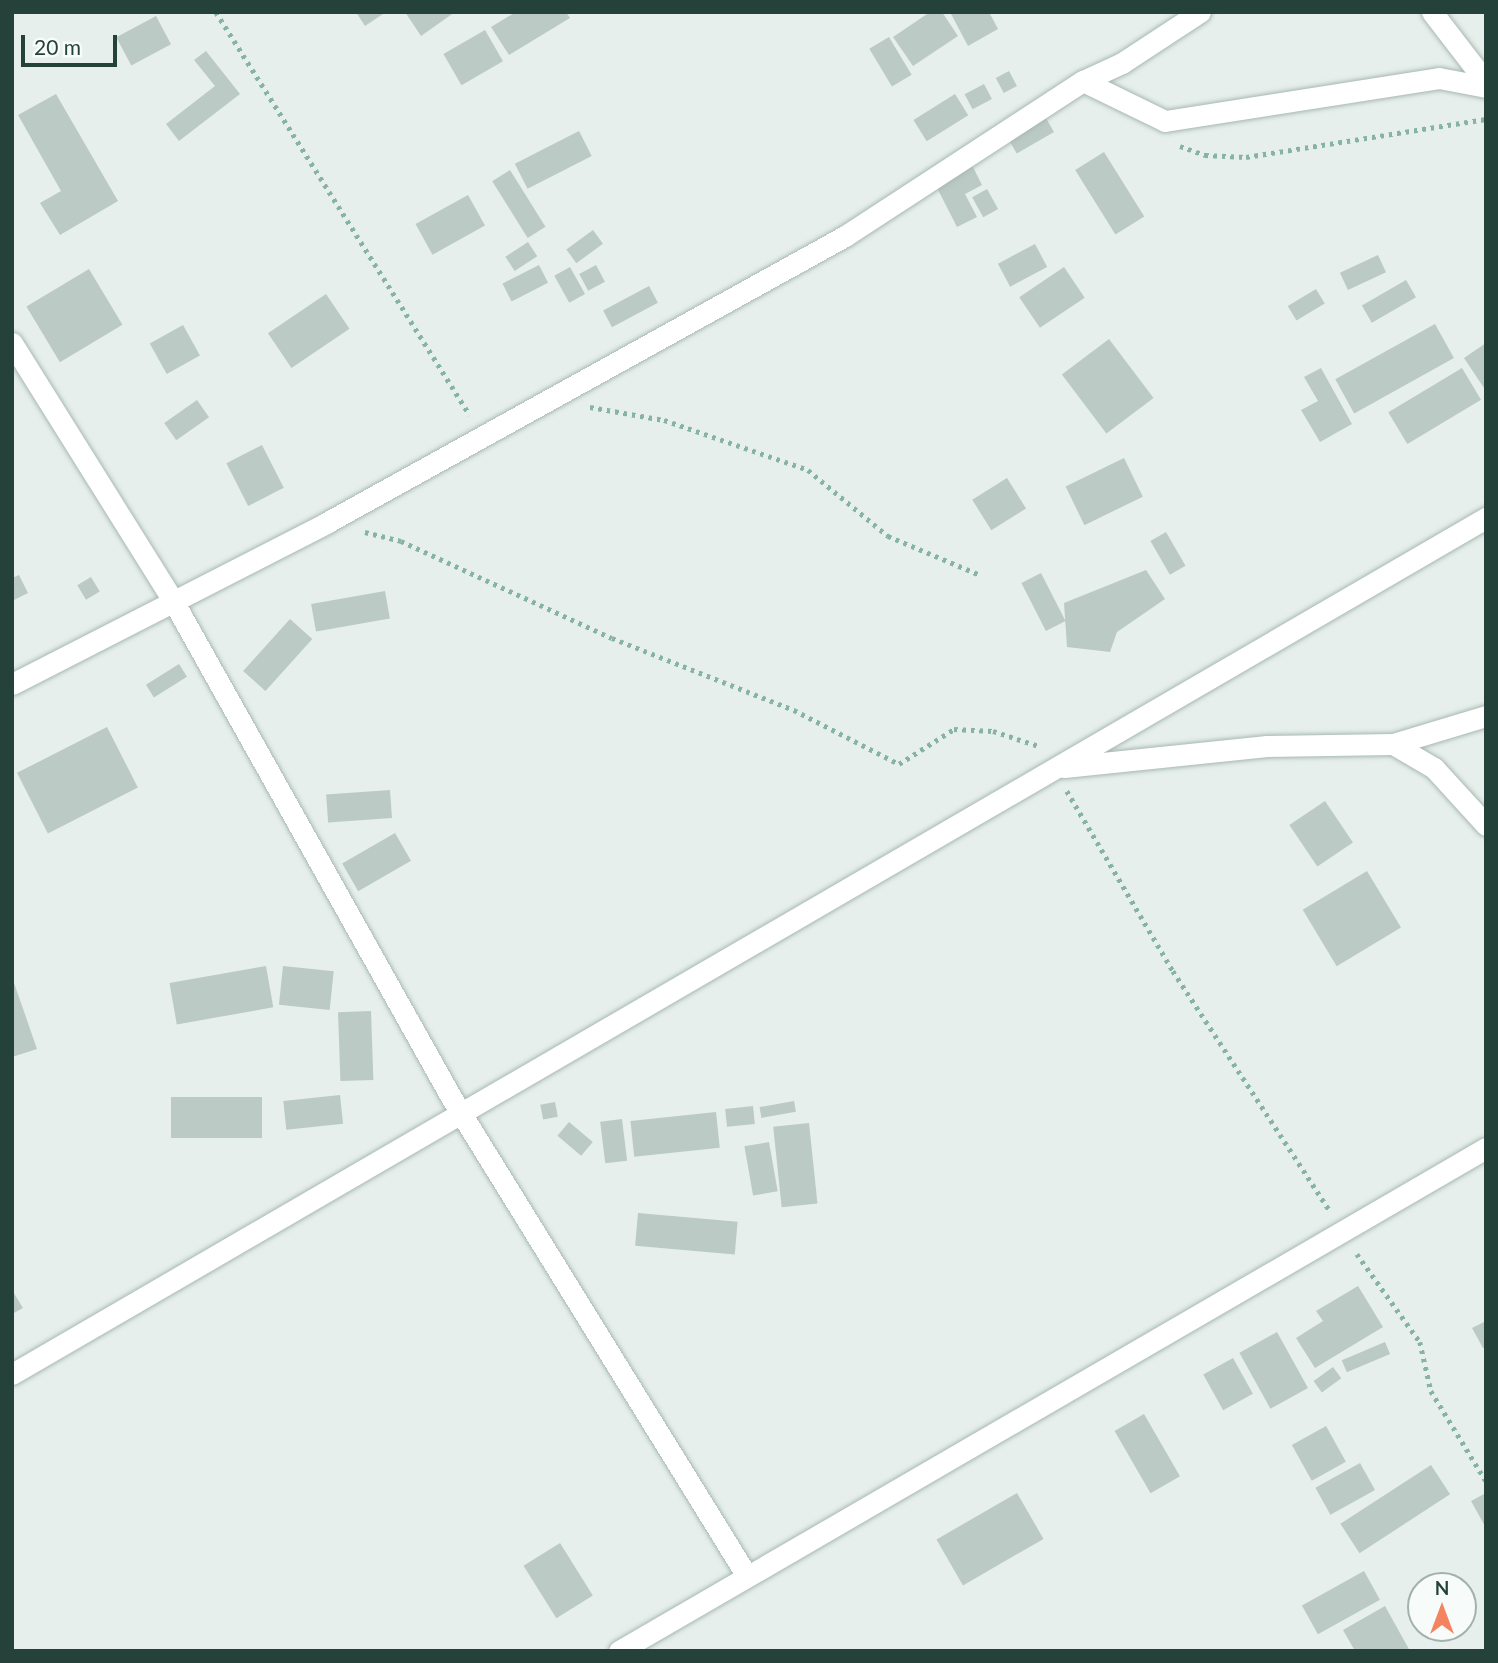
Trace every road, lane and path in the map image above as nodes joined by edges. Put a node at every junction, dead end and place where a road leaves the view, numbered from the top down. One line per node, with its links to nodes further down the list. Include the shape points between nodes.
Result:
1 (216, 12): 10 (path)
2 (1200, 12): 4 (street, via 1122,63)
3 (1433, 12): 5 (street)
4 (1083, 81): 5 (street, via 1166,121 1439,78); 9 (street, via 845,236)
5 (1486, 85)
6 (1486, 118): 7 (path, via 1246,157 1205,155)
7 (1176, 144)
8 (12, 343): 14 (street)
9 (568, 389): 10 (street); 13 (path, via 587,407 664,420 807,470 888,536)
10 (483, 436): 12 (street)
11 (1486, 518): 18 (street)
12 (326, 523): 14 (street); 18 (path, via 401,541 611,638 794,710 899,764 954,729 993,731 1044,748)
13 (978, 574)
14 (172, 598): 15 (street); 20 (street)
15 (12, 684)
16 (1486, 716): 17 (street)
17 (1393, 744): 18 (street, via 1267,747); 19 (street, via 1434,768)
18 (1055, 768): 20 (street); 22 (path, via 1124,893)
19 (1486, 825)
20 (461, 1113): 23 (street); 25 (street)
21 (1486, 1148): 22 (street)
22 (1343, 1231): 24 (path, via 1379,1291 1420,1342 1431,1391); 25 (street)
23 (12, 1374)
24 (1486, 1481)
25 (747, 1576): 26 (street)
26 (619, 1651)

